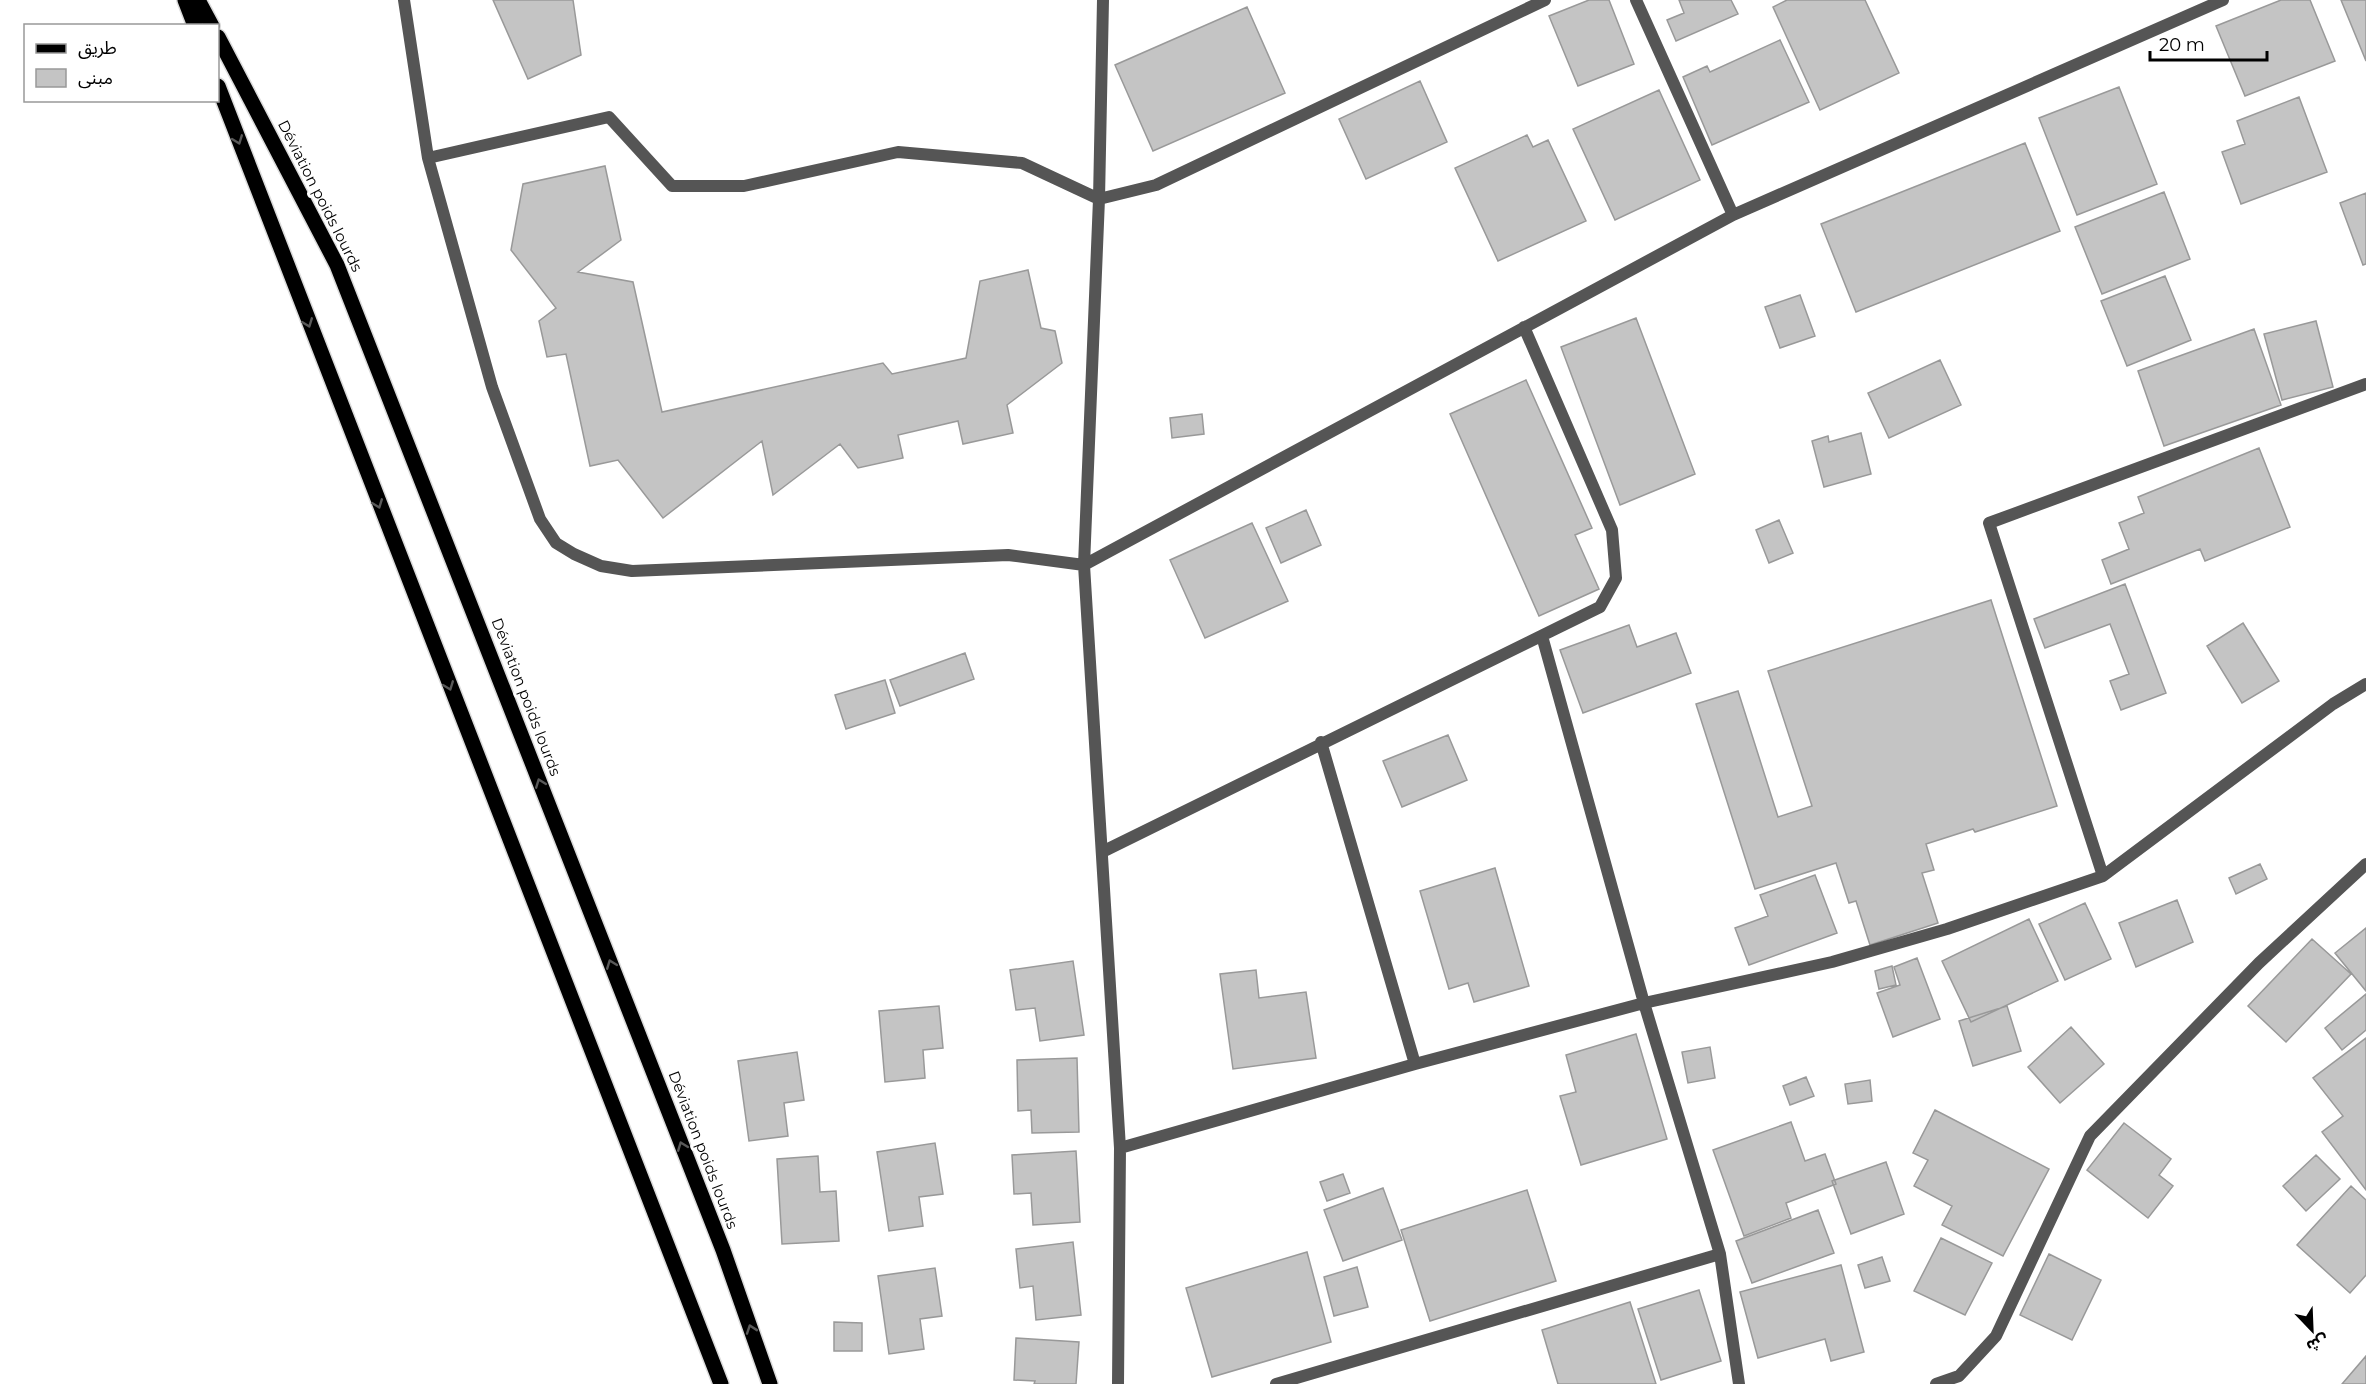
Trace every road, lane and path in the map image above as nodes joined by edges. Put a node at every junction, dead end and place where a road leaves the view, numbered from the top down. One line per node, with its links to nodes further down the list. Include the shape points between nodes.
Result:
1 (185, 0): 8 (main road)
2 (198, 0): 9 (main road)
3 (404, 0): 12 (street)
4 (1103, 0): 13 (street)
5 (1545, 0): 13 (street, via 1156,185)
6 (1636, 0): 14 (street)
7 (2223, 0): 14 (street)
8 (194, 24)
9 (211, 24)
10 (219, 39): 29 (main road, Déviation poids lourds, one-way to 10, via 723,1250 337,265)
11 (219, 89): 28 (main road, one-way to 28)
12 (428, 158): 13 (street, via 609,117 672,186 744,186 898,152 1022,163); 17 (street, via 492,387 540,519 556,543 601,566 632,571 1008,555)
13 (1099, 199): 17 (street)
14 (1733, 214): 15 (street)
15 (1524, 327): 17 (street); 18 (street, via 1611,530 1616,578 1599,607)
16 (2366, 384): 23 (street, via 1989,523)
17 (1084, 565): 21 (street)
18 (1542, 636): 20 (street); 24 (street)
19 (2366, 684): 23 (street, via 2333,704)
20 (1321, 742): 21 (street); 25 (street)
21 (1102, 852): 26 (street)
22 (2366, 864): 33 (street, via 2259,963 2090,1136 1996,1336 1959,1376)
23 (2103, 876): 24 (street, via 1947,929 1832,962)
24 (1644, 1003): 25 (street); 27 (street)
25 (1415, 1064): 26 (street)
26 (1120, 1149): 30 (street)
27 (1720, 1254): 31 (street); 32 (street)
28 (721, 1384)
29 (770, 1384)
30 (1118, 1384)
31 (1276, 1384)
32 (1739, 1384)
33 (1936, 1384)

